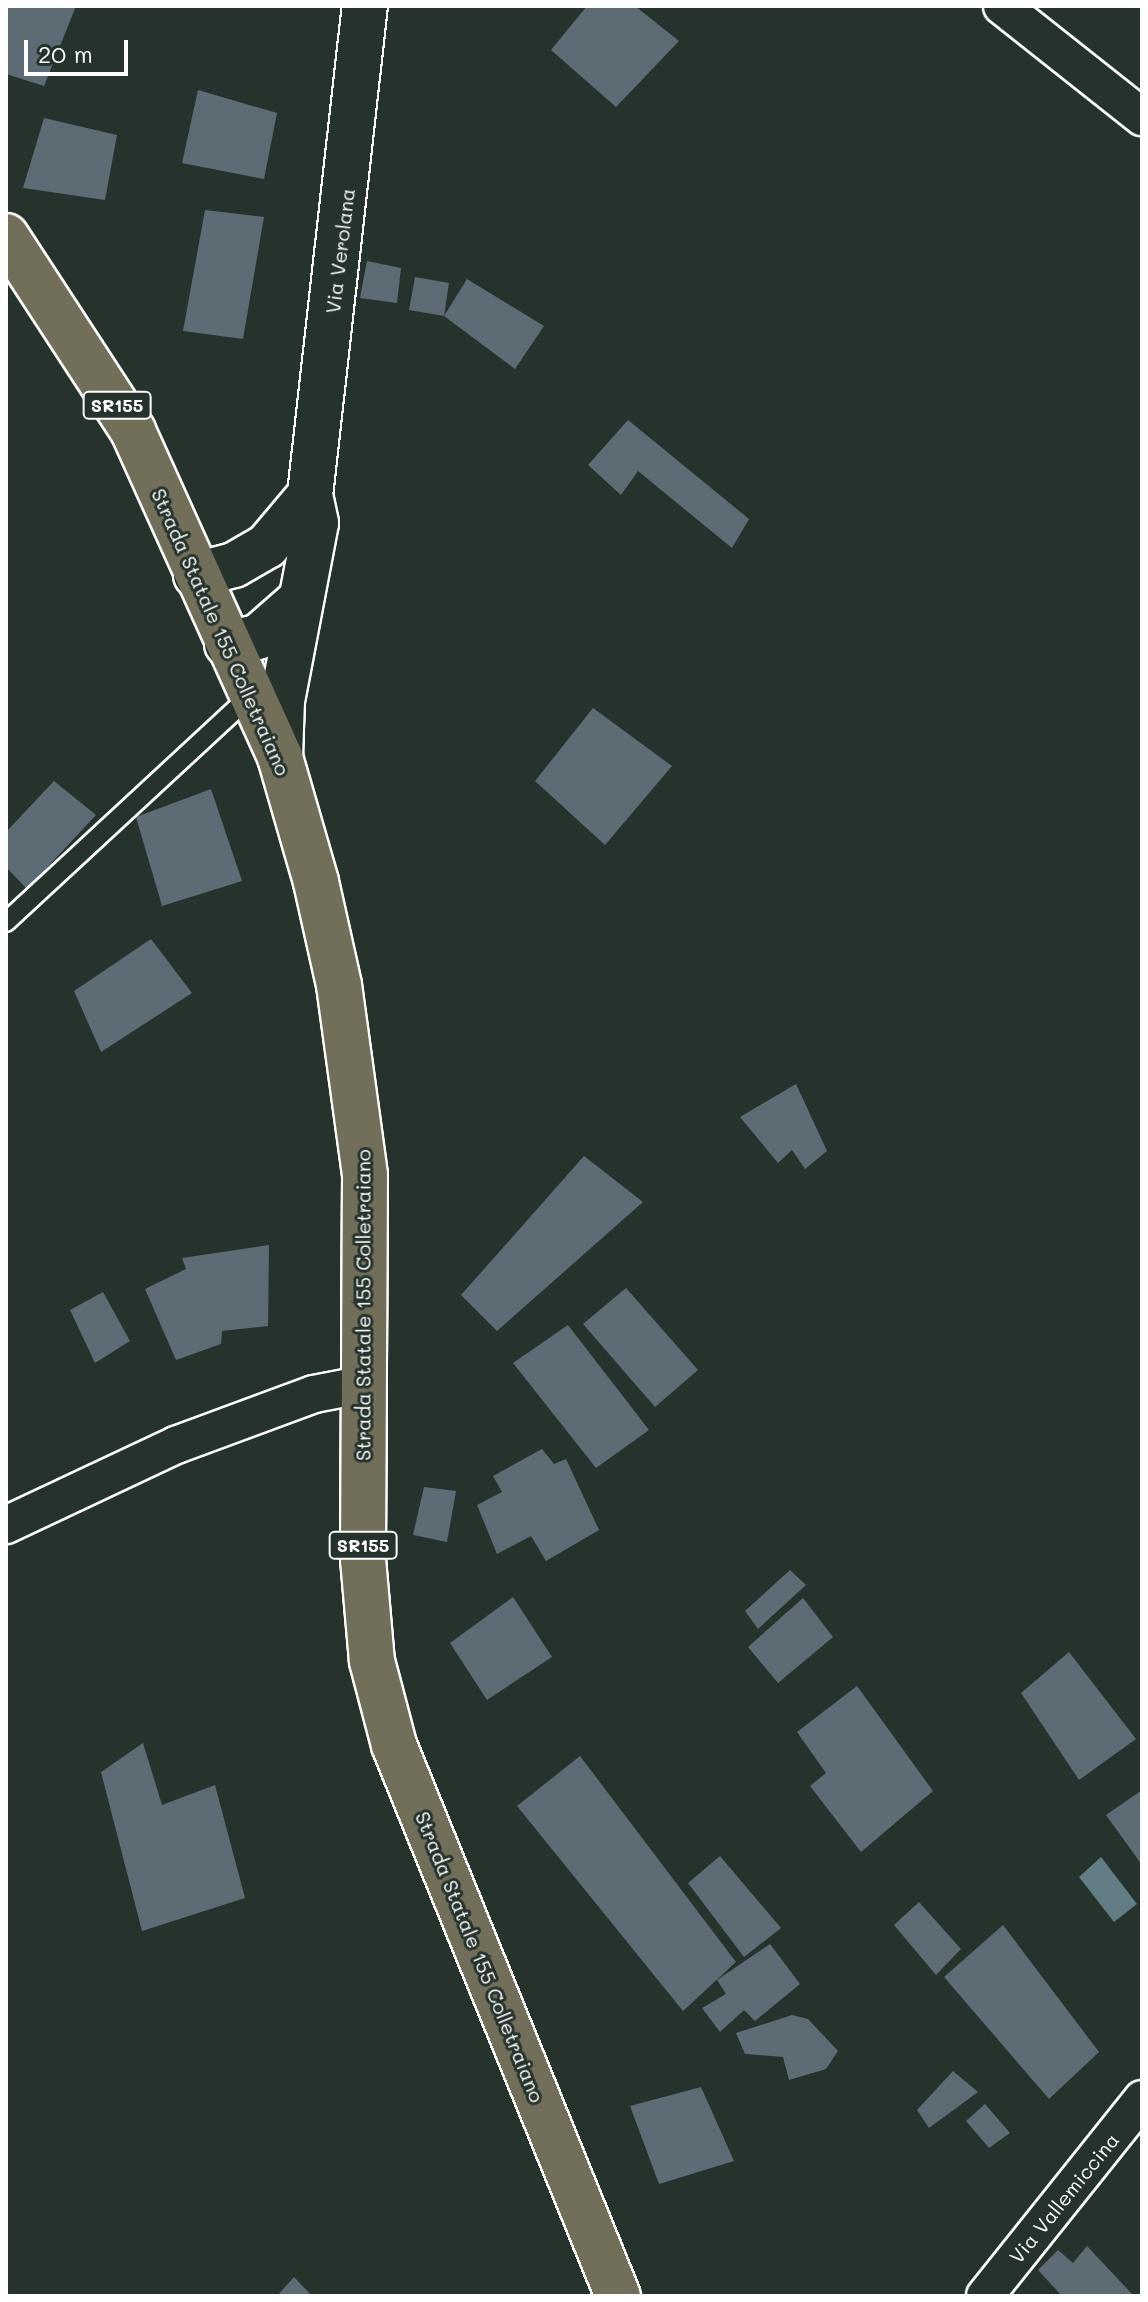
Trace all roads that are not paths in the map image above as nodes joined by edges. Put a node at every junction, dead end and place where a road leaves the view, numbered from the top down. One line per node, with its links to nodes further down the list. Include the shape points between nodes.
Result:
1 (365, 6): 5 (street, Via Verolana)
2 (1002, 6): 3 (street)
3 (1142, 117)
4 (10, 242): 6 (main road, Strada Statale 155 Colletraiano / SR155, via 133,431)
5 (310, 495): 6 (street, via 267,546 234,565); 7 (street, Via Verolana, via 316,523)
6 (196, 575): 8 (main road, Strada Statale 155 Colletraiano / SR155)
7 (298, 602): 8 (street, via 258,637); 10 (street, Via Verolana, via 282,701)
8 (227, 644): 9 (main road, Strada Statale 155 Colletraiano / SR155)
9 (251, 695): 10 (main road, Strada Statale 155 Colletraiano / SR155); 11 (lane)
10 (280, 757): 12 (main road, Strada Statale 155 Colletraiano / SR155, via 320,897 356,1088 365,1175)
11 (6, 922)
12 (366, 1384): 13 (street, via 314,1394 176,1445); 15 (main road, Strada Statale 155 Colletraiano / SR155, via 363,1559 372,1661 394,1745)
13 (6, 1525)
14 (1142, 2099): 16 (street, Via Vallemiccina)
15 (618, 2296)
16 (985, 2296)

